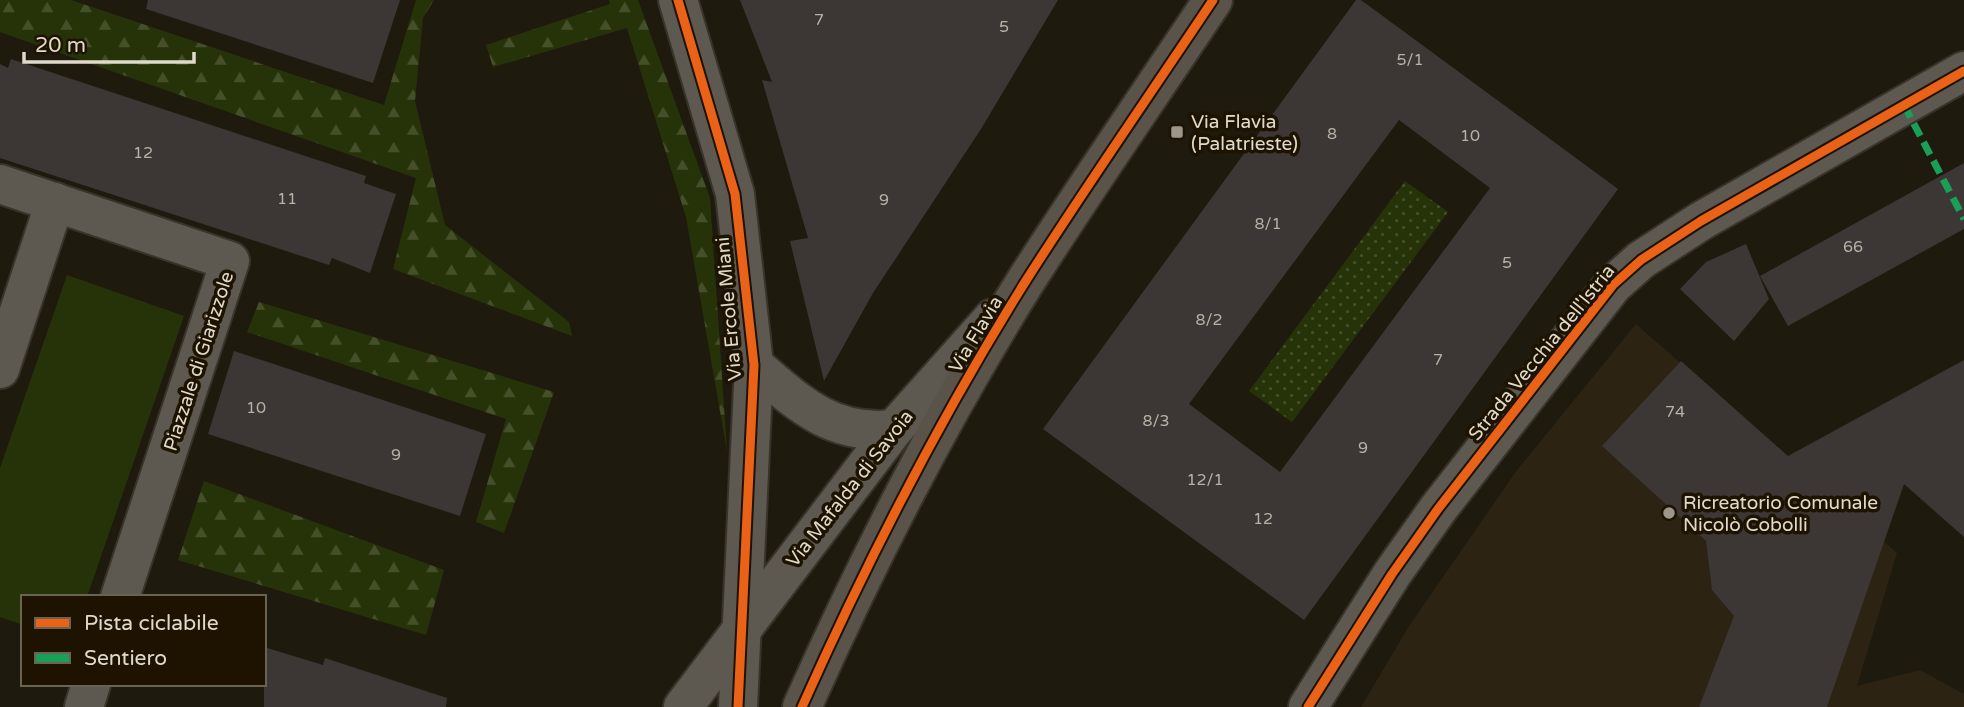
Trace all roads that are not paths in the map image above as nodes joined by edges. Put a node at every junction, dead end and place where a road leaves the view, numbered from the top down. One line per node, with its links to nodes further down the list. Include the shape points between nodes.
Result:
1 (678, 0): 7 (street, Via Ercole Miani, via 735,194)
2 (1213, 0): 6 (main road, Via Flavia)
3 (1964, 71): 17 (street, Strada Vecchia dell'Istria, via 1679,234 1614,285 1438,509)
4 (0, 184): 5 (street, Piazzale di Giarizzole)
5 (55, 202): 8 (street); 10 (street, Piazzale di Giarizzole, via 230,261)
6 (1027, 279): 9 (street, Via Mafalda di Savoia); 16 (main road, Via Flavia, via 876,545)
7 (754, 365): 9 (street, via 830,422 853,429); 11 (street, Via Ercole Miani)
8 (0, 369)
9 (894, 429): 11 (street, Via Mafalda di Savoia)
10 (121, 595)
11 (742, 626): 14 (street, Via Mafalda di Savoia); 15 (street, Via Ercole Miani)
12 (91, 686): 13 (street)
13 (84, 707)
14 (683, 707)
15 (738, 707)
16 (802, 707)
17 (1308, 707)

